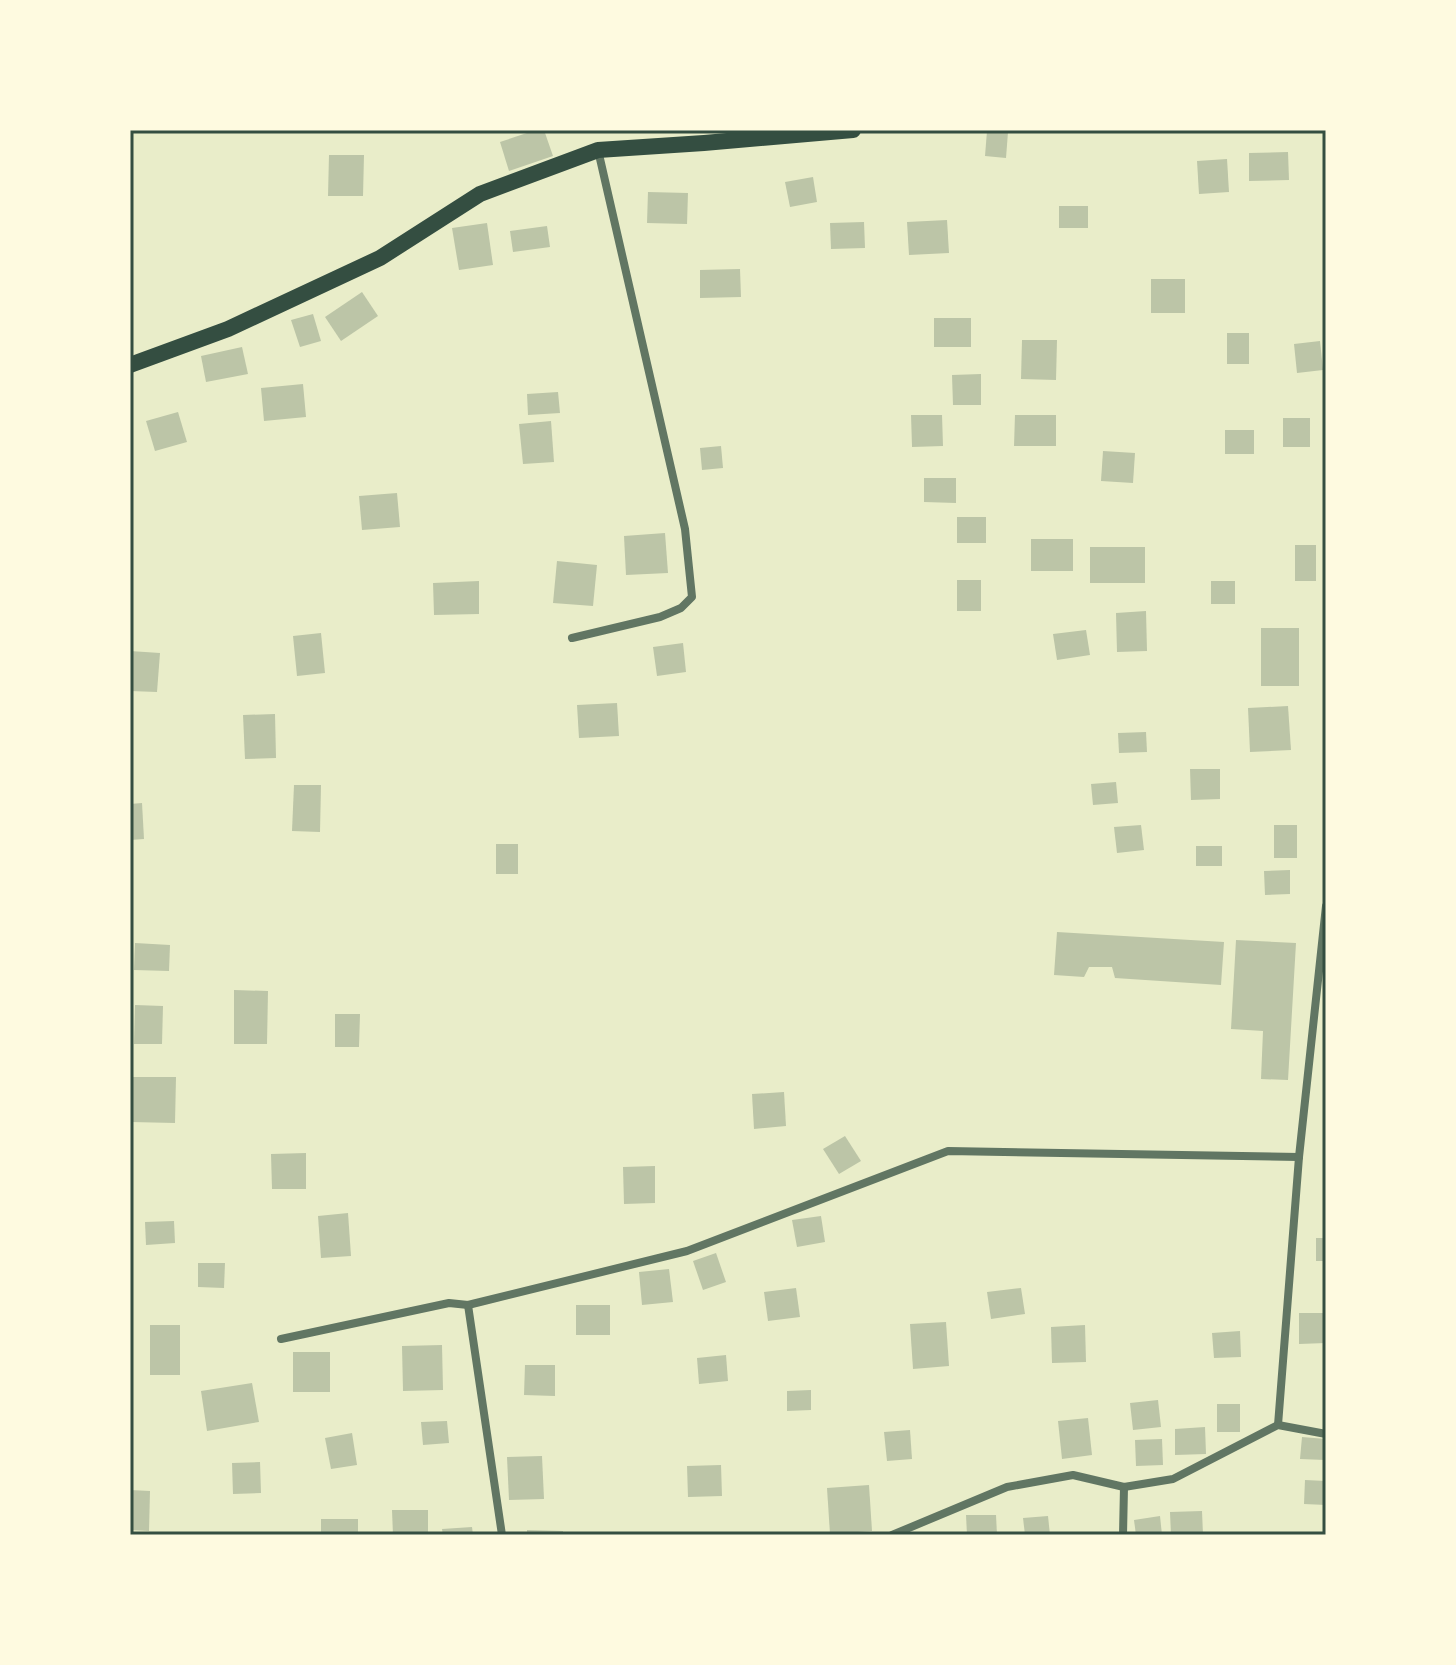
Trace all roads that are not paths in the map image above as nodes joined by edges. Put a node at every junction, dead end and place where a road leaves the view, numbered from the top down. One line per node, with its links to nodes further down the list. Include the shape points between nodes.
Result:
1 (853, 130): 2 (main road)
2 (598, 150): 3 (main road, via 480,194 380,258 228,329); 4 (street, via 685,529 692,597 660,617)
3 (130, 365)
4 (572, 638)
5 (1326, 906): 6 (street)
6 (1299, 1157): 7 (street, via 948,1151 687,1251); 9 (street)
7 (468, 1305): 8 (street, via 449,1303); 12 (street)
8 (281, 1339)
9 (1278, 1425): 10 (street); 11 (street, via 1173,1479)
10 (1326, 1434)
11 (1124, 1487): 13 (street, via 1073,1475 1007,1487); 14 (street)
12 (502, 1535)
13 (892, 1535)
14 (1123, 1535)

